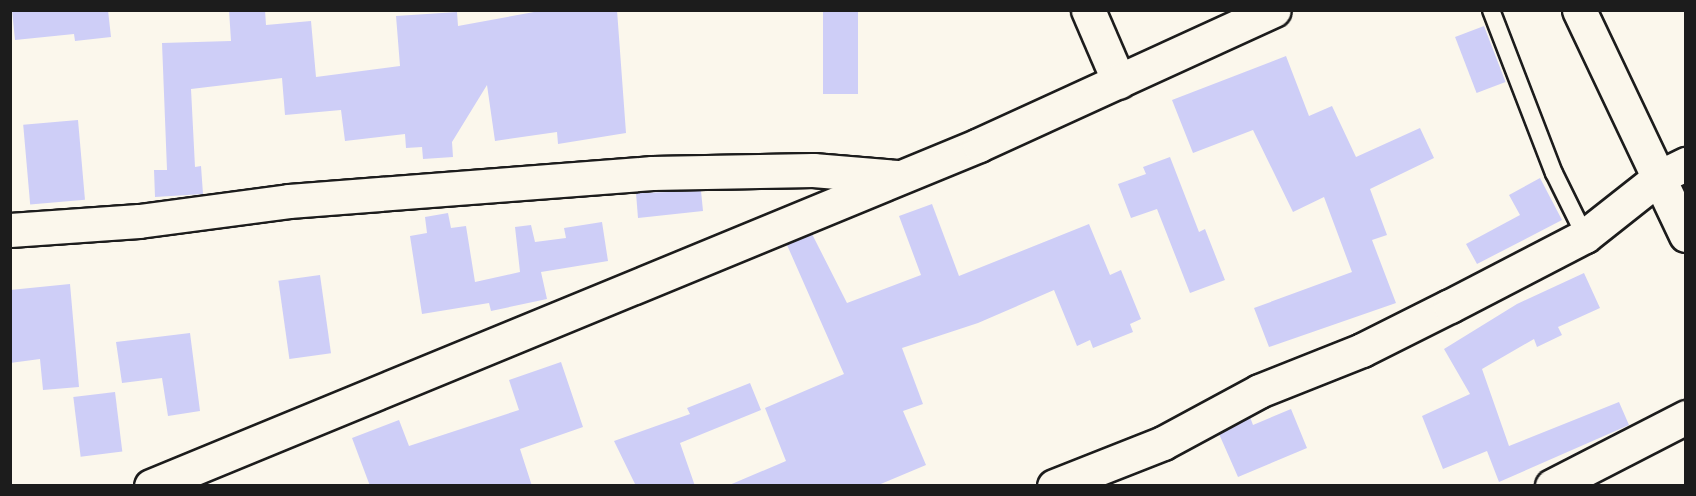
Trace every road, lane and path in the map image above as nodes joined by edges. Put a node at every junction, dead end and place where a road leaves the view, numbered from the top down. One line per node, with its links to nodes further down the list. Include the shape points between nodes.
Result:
1 (1088, 10): 5 (street)
2 (1274, 10): 5 (street)
3 (1491, 10): 10 (lane, via 1554,173)
4 (1579, 10): 6 (street)
5 (1119, 82): 7 (street)
6 (1673, 170): 9 (street); 10 (street)
7 (903, 177): 8 (street, via 813,170 652,173 290,201 139,221); 12 (street)
8 (10, 230)
9 (1686, 235)
10 (1585, 236): 13 (street, via 1362,350 1259,391 1163,443)
11 (1686, 417): 14 (street)
12 (152, 486)
13 (1054, 486)
14 (1552, 486)

